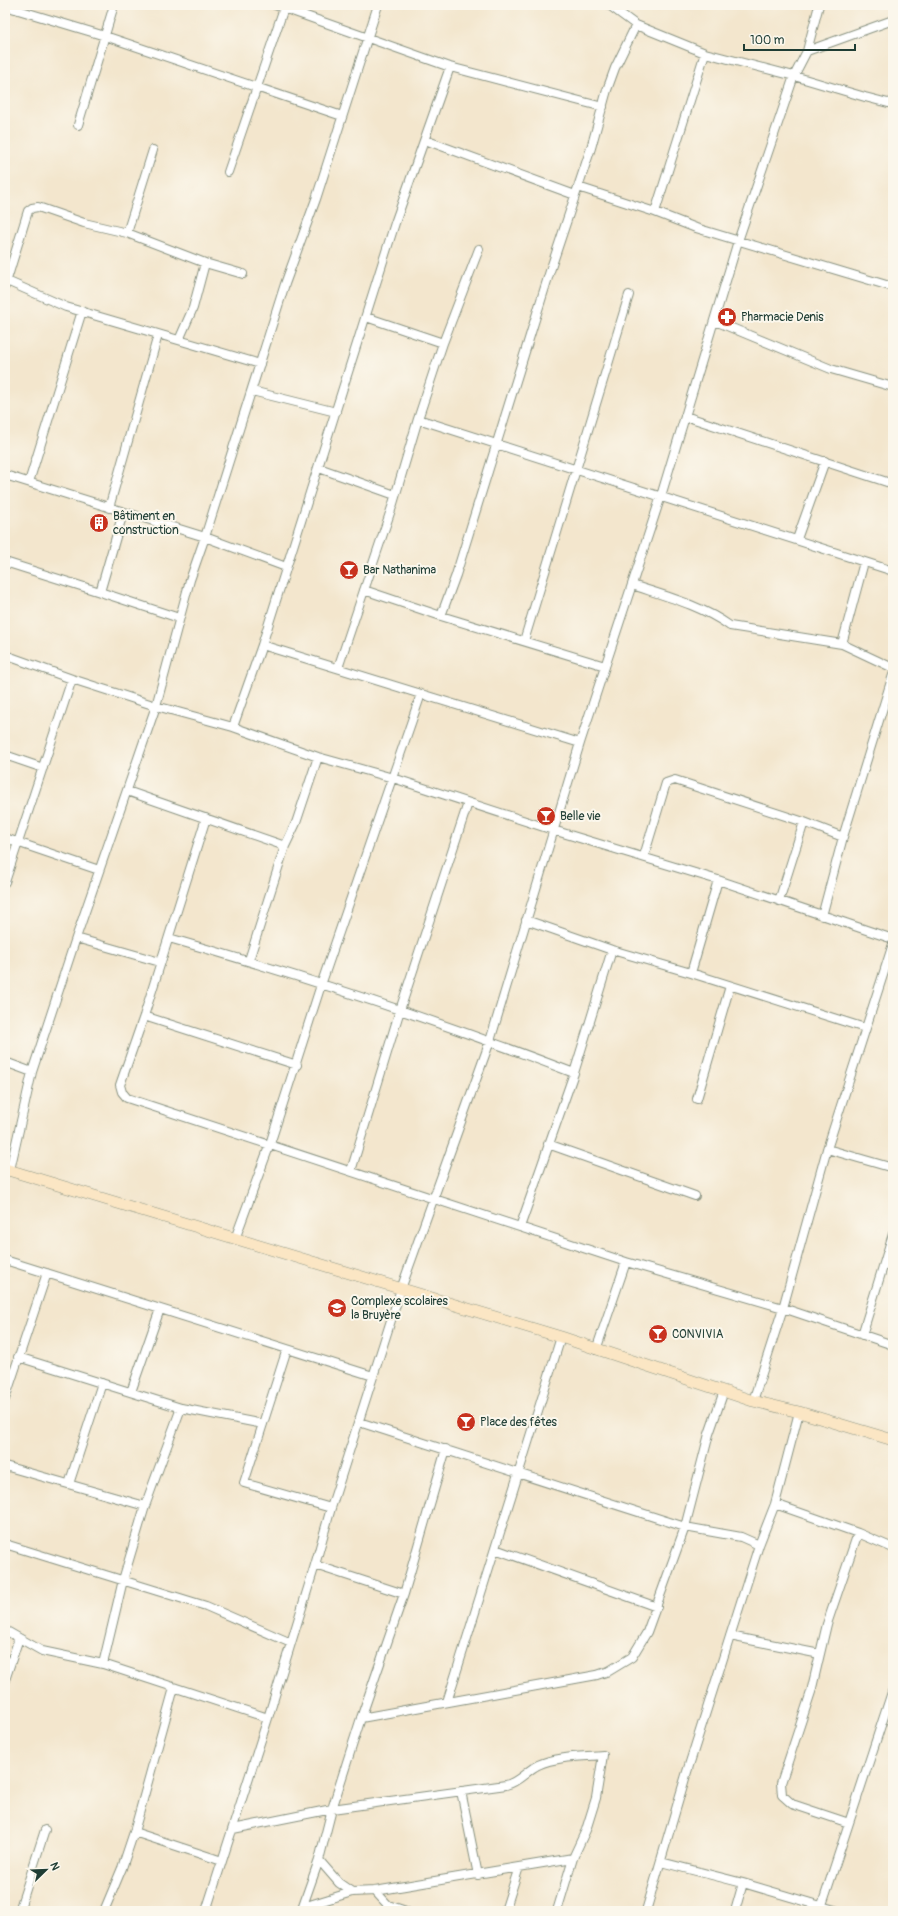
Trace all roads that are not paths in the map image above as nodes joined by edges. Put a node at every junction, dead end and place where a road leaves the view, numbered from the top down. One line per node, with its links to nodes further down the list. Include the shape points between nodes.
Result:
1 (114, 5): 10 (street)
2 (275, 5): 7 (street)
3 (378, 5): 11 (street)
4 (609, 5): 9 (street)
5 (819, 5): 12 (street)
6 (5, 6): 10 (street)
7 (285, 7): 11 (street); 16 (street)
8 (893, 20): 12 (street)
9 (636, 25): 13 (street); 18 (street, via 615,68)
10 (105, 36): 16 (street); 20 (street)
11 (367, 38): 14 (street); 19 (street)
12 (807, 51): 15 (street)
13 (704, 53): 15 (street); 25 (street)
14 (450, 67): 18 (street); 21 (street)
15 (794, 76): 17 (street, via 865,97); 27 (street)
16 (256, 87): 19 (street); 23 (street)
17 (893, 102)
18 (603, 108): 24 (street)
19 (342, 116): 40 (street)
20 (78, 126)
21 (425, 140): 24 (street); 35 (street, via 395,223)
22 (153, 150): 26 (street)
23 (228, 172)
24 (577, 191): 25 (street); 46 (street)
25 (655, 212): 27 (street)
26 (127, 233): 29 (street); 31 (street, via 84,223 38,207 32,208 28,211)
27 (738, 241): 32 (street); 36 (street)
28 (479, 249): 39 (street)
29 (205, 263): 30 (street); 38 (street, via 193,308)
30 (243, 274)
31 (6, 284): 34 (street)
32 (893, 287)
33 (629, 295): 49 (street)
34 (82, 311): 37 (street); 51 (street)
35 (366, 317): 39 (street); 43 (street)
36 (715, 321): 41 (street, via 831,369); 44 (street)
37 (158, 335): 38 (street); 55 (street)
38 (180, 340): 40 (street)
39 (443, 343): 45 (street)
40 (260, 364): 42 (street)
41 (893, 387)
42 (252, 391): 43 (street); 57 (street)
43 (336, 412): 48 (street)
44 (685, 416): 47 (street); 54 (street)
45 (418, 419): 46 (street); 53 (street)
46 (496, 445): 49 (street); 66 (street)
47 (825, 461): 52 (street); 58 (street)
48 (319, 468): 53 (street); 61 (street)
49 (575, 470): 54 (street); 68 (street)
50 (5, 475): 51 (street)
51 (29, 482): 55 (street)
52 (893, 484)
53 (395, 495): 64 (street)
54 (661, 496): 58 (street); 63 (street)
55 (109, 508): 56 (street)
56 (122, 513): 57 (street); 65 (street)
57 (206, 538): 61 (street); 67 (street)
58 (797, 539): 60 (street)
59 (5, 562): 65 (street)
60 (864, 562): 62 (street); 70 (street)
61 (286, 567): 69 (street)
62 (893, 571)
63 (632, 585): 70 (street, via 715,615 730,626); 72 (street)
64 (364, 590): 66 (street); 73 (street)
65 (100, 592): 67 (street)
66 (441, 616): 68 (street)
67 (179, 618): 78 (street)
68 (524, 641): 72 (street)
69 (262, 644): 73 (street); 79 (street)
70 (842, 644): 74 (street)
71 (5, 654): 76 (street)
72 (605, 666): 80 (street)
73 (338, 668): 77 (street)
74 (893, 668)
75 (893, 675): 90 (street)
76 (72, 679): 78 (street); 83 (street)
77 (421, 694): 80 (street); 84 (street)
78 (156, 706): 79 (street); 85 (street)
79 (233, 727): 82 (street)
80 (580, 743): 89 (street)
81 (5, 755): 83 (street)
82 (318, 757): 84 (street); 93 (street, via 296,823)
83 (43, 768): 92 (street)
84 (393, 778): 86 (street); 109 (street)
85 (127, 791): 87 (street); 95 (street)
86 (468, 803): 89 (street); 111 (street)
87 (206, 818): 93 (street); 102 (street)
88 (804, 822): 90 (street); 94 (street, via 674,780 666,783); 98 (street)
89 (553, 830): 94 (street); 100 (street)
90 (843, 837): 99 (street)
91 (5, 838): 92 (street)
92 (18, 842): 95 (street); 97 (street)
93 (285, 846): 106 (street)
94 (644, 856): 96 (street)
95 (99, 870): 101 (street)
96 (718, 880): 98 (street); 108 (street)
97 (5, 882)
98 (779, 901): 99 (street)
99 (822, 916): 103 (street)
100 (526, 920): 105 (street); 114 (street)
101 (76, 938): 107 (street); 117 (street)
102 (169, 938): 106 (street); 107 (street)
103 (893, 939)
104 (893, 944): 113 (street)
105 (612, 950): 108 (street); 118 (street)
106 (249, 960): 109 (street)
107 (160, 962): 112 (street)
108 (690, 973): 110 (street)
109 (321, 985): 111 (street); 116 (street)
110 (730, 986): 113 (street); 119 (street)
111 (400, 1010): 114 (street); 125 (street)
112 (144, 1016): 116 (street); 120 (street, via 120,1085 127,1098)
113 (865, 1028): 122 (street)
114 (490, 1041): 118 (street); 127 (street)
115 (5, 1062): 117 (street)
116 (297, 1065): 120 (street)
117 (32, 1072): 124 (street)
118 (574, 1073): 121 (street)
119 (697, 1098)
120 (270, 1144): 125 (street); 130 (street)
121 (548, 1144): 126 (street); 128 (street)
122 (828, 1149): 123 (street); 136 (street)
123 (893, 1168)
124 (7, 1170): 130 (street)
125 (351, 1171): 127 (street)
126 (695, 1196)
127 (433, 1198): 128 (street); 135 (street)
128 (520, 1227): 133 (street)
129 (893, 1234): 131 (street)
130 (235, 1239): 135 (street)
131 (890, 1256): 138 (street)
132 (5, 1260): 134 (street)
133 (626, 1262): 136 (street); 142 (street)
134 (47, 1273): 137 (street); 143 (street)
135 (401, 1289): 139 (street); 144 (street)
136 (783, 1308): 138 (street); 149 (street)
137 (160, 1309): 141 (street); 146 (street)
138 (862, 1335): 140 (street)
139 (561, 1337): 142 (street); 157 (street)
140 (893, 1345)
141 (287, 1349): 144 (street); 153 (street)
142 (596, 1350): 147 (street)
143 (18, 1357): 145 (street); 148 (street)
144 (373, 1376): 152 (street)
145 (102, 1383): 146 (street); 158 (street)
146 (131, 1392): 150 (street)
147 (724, 1392): 149 (street); 162 (street, via 709,1434)
148 (5, 1400)
149 (753, 1401): 151 (street)
150 (181, 1408): 153 (street); 160 (street)
151 (799, 1412): 154 (street); 159 (street)
152 (359, 1422): 155 (street); 161 (street)
153 (263, 1424): 161 (street, via 244,1483)
154 (893, 1440)
155 (446, 1449): 157 (street); 170 (street)
156 (5, 1466): 158 (street)
157 (519, 1473): 162 (street); 167 (street)
158 (69, 1484): 160 (street)
159 (775, 1504): 163 (street); 165 (street)
160 (145, 1506): 169 (street)
161 (331, 1508): 168 (street)
162 (685, 1527): 165 (street, via 741,1538); 171 (street)
163 (858, 1533): 166 (street); 176 (street, via 827,1624)
164 (5, 1544): 169 (street)
165 (759, 1545): 173 (street)
166 (893, 1548)
167 (495, 1549): 171 (street); 181 (street)
168 (315, 1565): 170 (street); 175 (street)
169 (123, 1580): 175 (street, via 206,1606); 177 (street)
170 (404, 1594): 184 (street)
171 (657, 1607): 181 (street, via 647,1632 632,1657 609,1671)
172 (5, 1630): 174 (street)
173 (730, 1636): 176 (street); 195 (street)
174 (19, 1638): 177 (street, via 42,1651); 178 (street)
175 (291, 1643): 183 (street)
176 (820, 1654): 188 (street, via 811,1692 781,1783 782,1795 792,1804)
177 (103, 1664): 179 (street)
178 (5, 1680)
179 (174, 1688): 183 (street); 191 (street)
180 (893, 1689): 182 (street)
181 (447, 1702): 184 (street)
182 (885, 1714): 185 (street); 188 (street)
183 (268, 1718): 189 (street)
184 (361, 1718): 187 (street)
185 (893, 1718)
186 (461, 1791): 187 (street); 192 (street, via 514,1783 535,1766 553,1760 603,1755 596,1798); 197 (street)
187 (332, 1809): 189 (street); 193 (street)
188 (849, 1823): 201 (street)
189 (233, 1829): 194 (street)
190 (45, 1830): 204 (street)
191 (134, 1832): 194 (street); 205 (street)
192 (574, 1858): 196 (street); 209 (street)
193 (319, 1860): 200 (street, via 339,1883); 203 (street)
194 (222, 1861): 206 (street)
195 (661, 1862): 198 (street); 210 (street)
196 (519, 1867): 197 (street); 208 (street)
197 (478, 1875): 199 (street)
198 (743, 1883): 201 (street); 211 (street)
199 (375, 1891): 200 (street); 202 (street)
200 (352, 1892): 203 (street)
201 (822, 1905): 212 (street)
202 (388, 1908): 207 (street)
203 (302, 1909)
204 (19, 1911)
205 (104, 1911)
206 (206, 1911)
207 (406, 1911)
208 (505, 1911)
209 (557, 1911)
210 (646, 1911)
211 (735, 1911)
212 (838, 1911)

